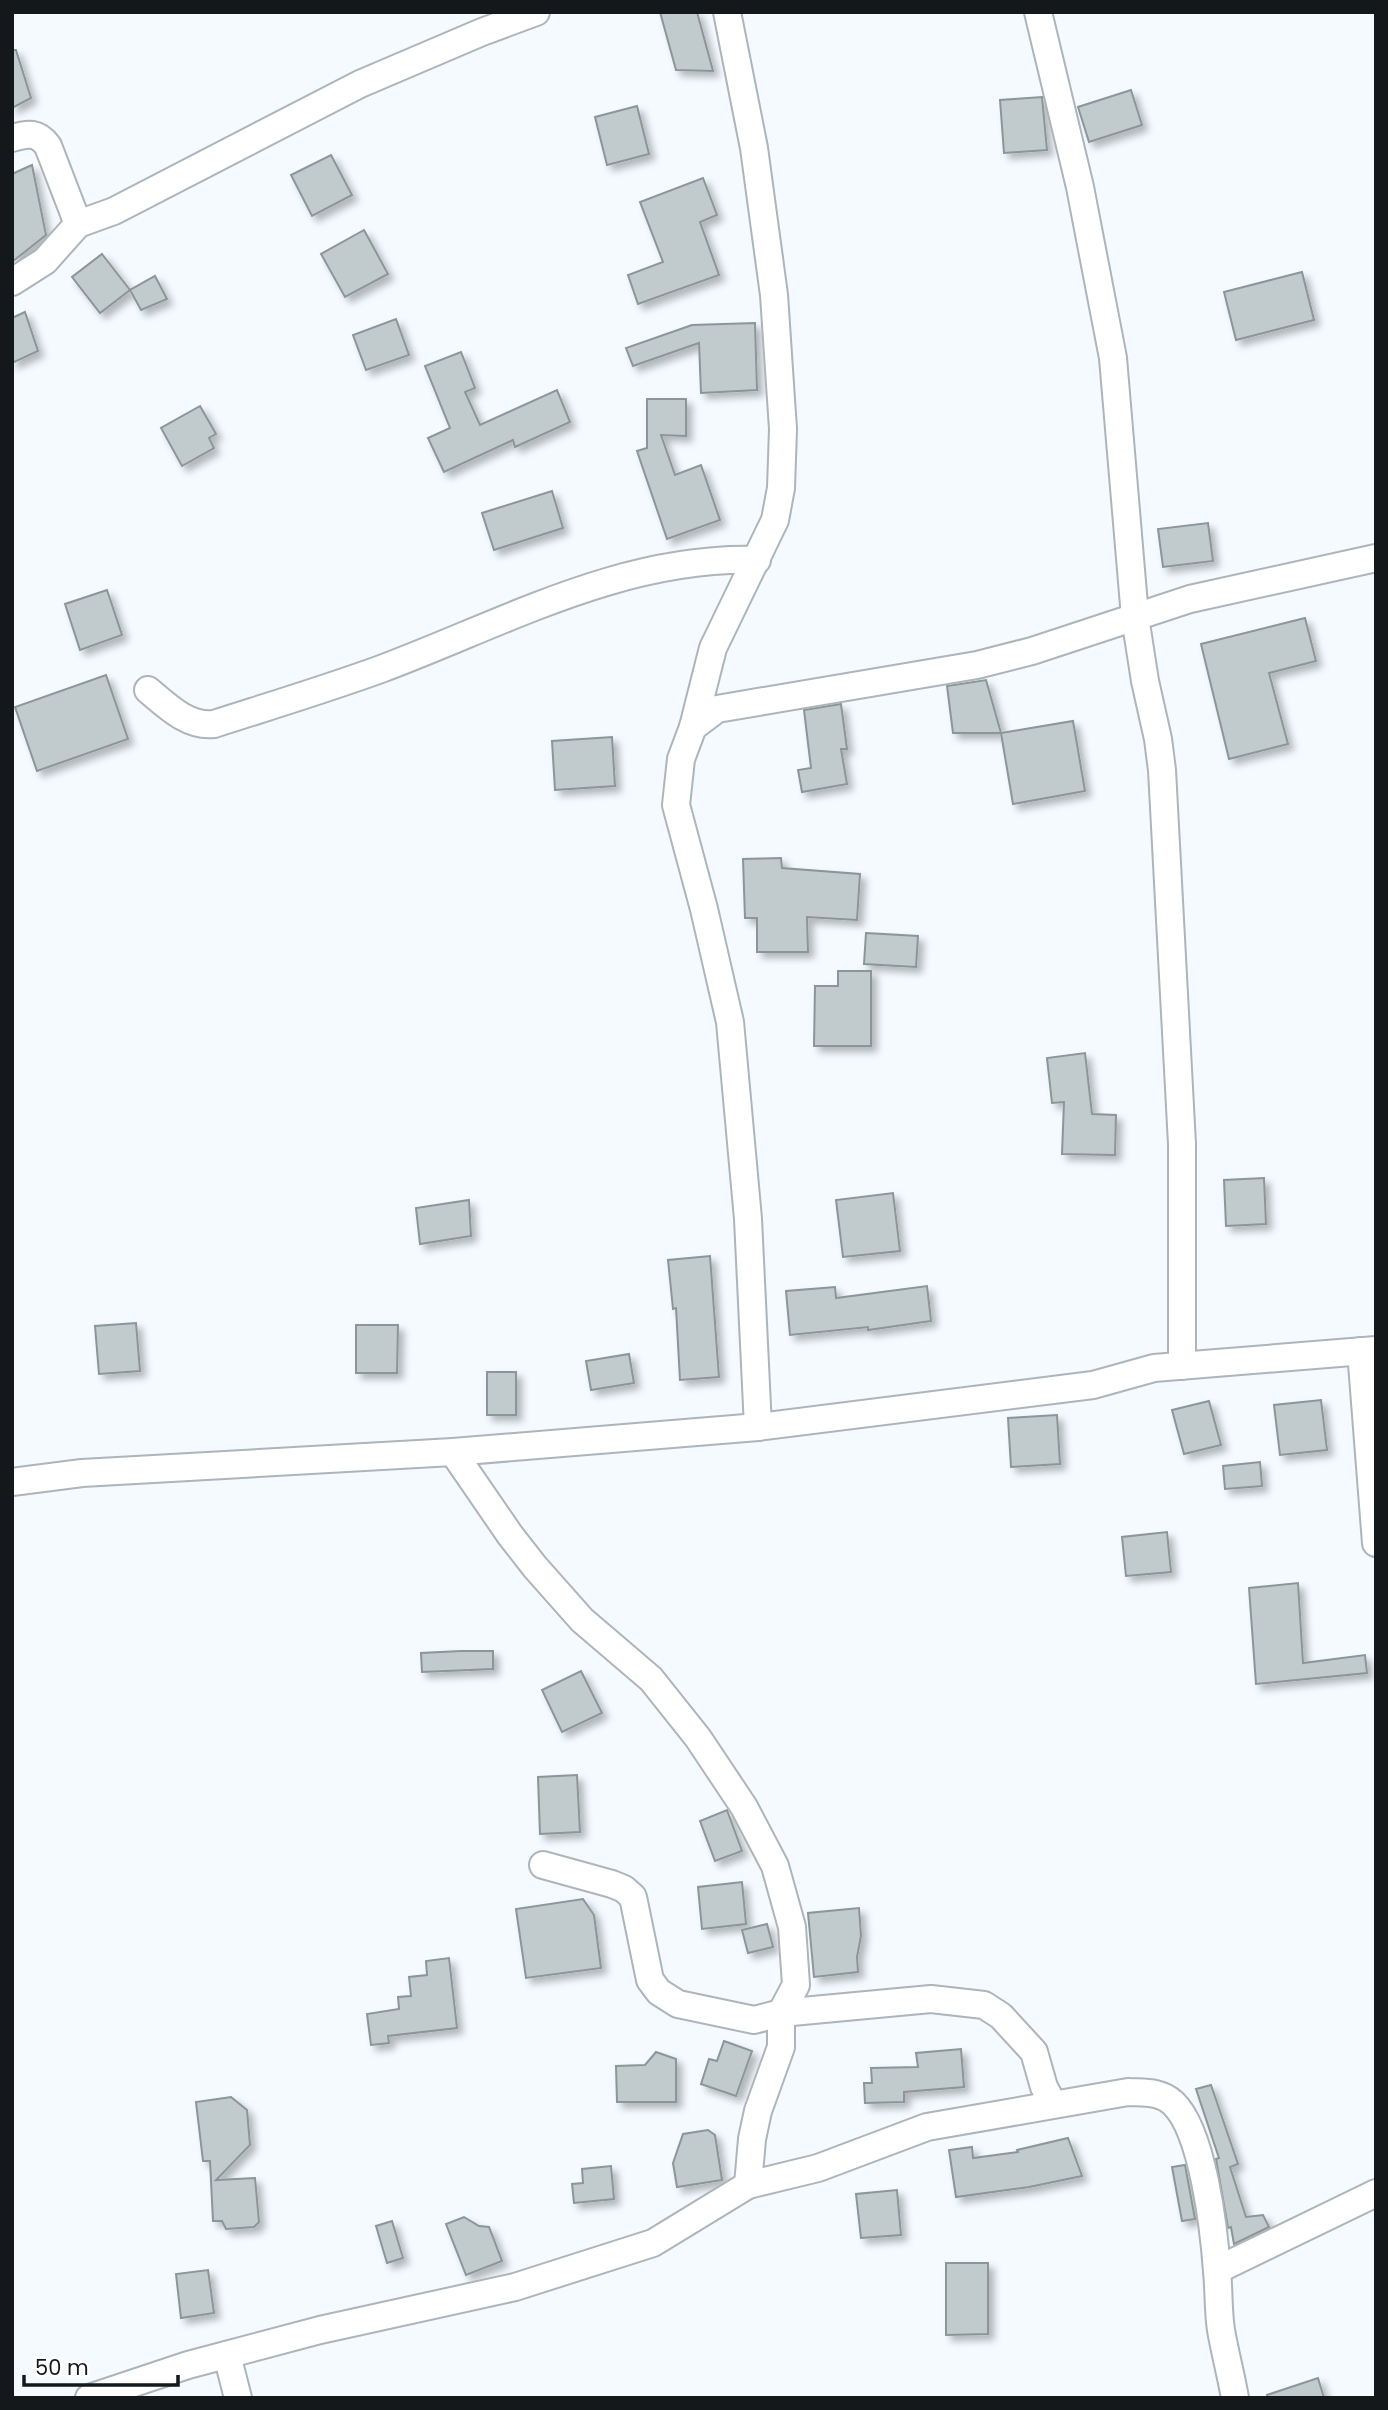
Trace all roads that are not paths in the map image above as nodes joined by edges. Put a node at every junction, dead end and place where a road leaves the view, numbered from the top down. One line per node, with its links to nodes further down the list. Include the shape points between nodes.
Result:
1 (536, 12): 5 (street, via 360,84 137,200)
2 (727, 12): 8 (street, via 754,148 780,360 781,488 775,520)
3 (1038, 12): 9 (street, via 1080,187 1113,358)
4 (12, 138): 5 (street, via 33,134 42,138)
5 (78, 224): 6 (street, via 45,261)
6 (12, 282)
7 (1376, 558): 9 (street, via 1190,599)
8 (758, 560): 10 (street, via 718,559 605,581 381,669 214,724 188,719); 11 (street, via 713,648)
9 (1135, 617): 11 (street, via 977,665 717,709); 13 (street, via 1158,739 1166,813 1182,1144)
10 (148, 690)
11 (693, 727): 14 (street, via 681,759 676,805 730,1022 748,1219)
12 (1368, 1351): 13 (street); 17 (street)
13 (1182, 1366): 14 (street, via 1154,1368 1093,1385)
14 (758, 1427): 15 (street)
15 (453, 1452): 16 (street, via 169,1467); 19 (street, via 551,1585 582,1620 652,1679 744,1807 775,1866 792,1927 796,1985)
16 (12, 1482)
17 (1376, 1543)
18 (542, 1865): 19 (street, via 612,1884 633,1897 650,1980 678,2004 754,2021)
19 (781, 2012): 20 (street, via 931,1999 984,2005 1001,2016 1034,2052); 21 (street, via 781,2047 758,2111)
20 (1053, 2104): 21 (street, via 928,2127 818,2168); 23 (street, via 1128,2092 1161,2094 1174,2103 1190,2130 1203,2174)
21 (748, 2185): 24 (street, via 653,2243 515,2287)
22 (1376, 2193): 23 (street)
23 (1217, 2270): 27 (street, via 1221,2328)
24 (227, 2355): 25 (street); 26 (street)
25 (89, 2398)
26 (238, 2398)
27 (1235, 2398)

